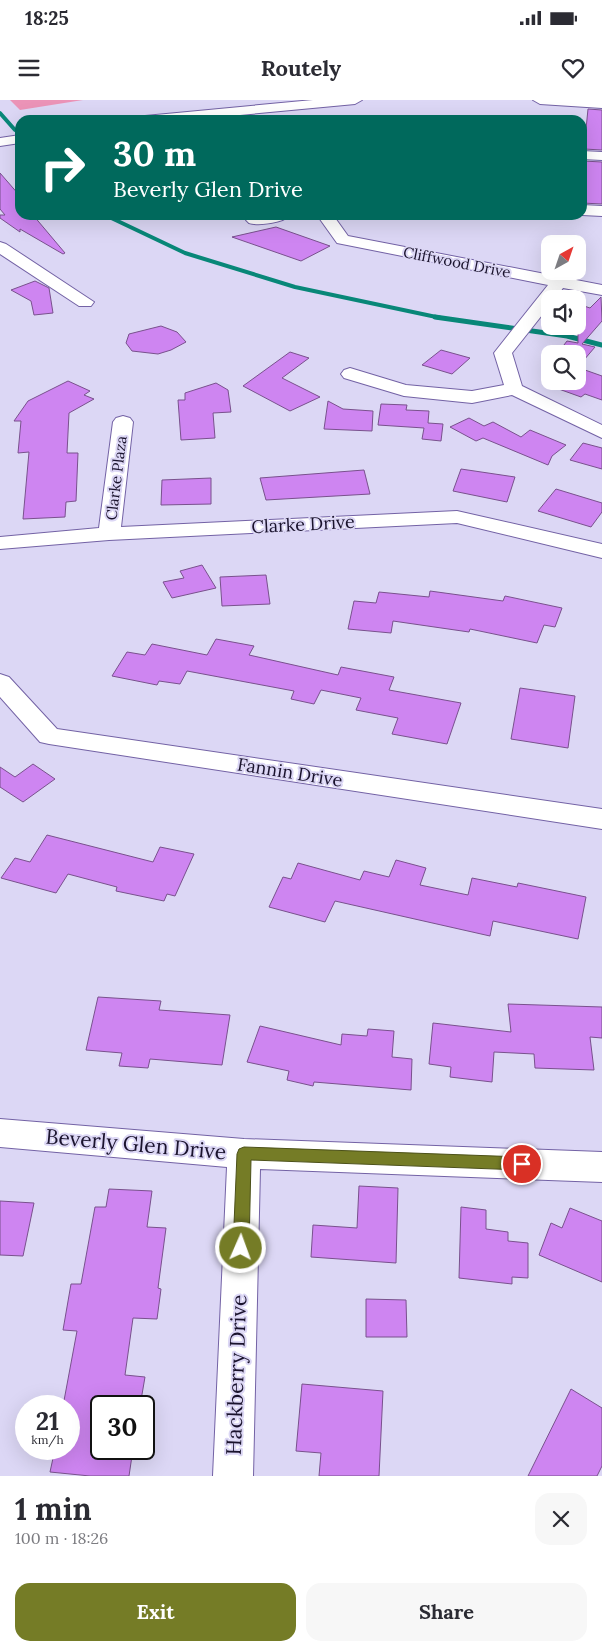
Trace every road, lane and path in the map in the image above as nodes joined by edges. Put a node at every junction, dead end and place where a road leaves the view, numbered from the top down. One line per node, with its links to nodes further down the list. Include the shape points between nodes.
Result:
1 (355, 100): 4 (street)
2 (540, 100): 3 (street)
3 (602, 104)
4 (261, 114): 5 (street)
5 (242, 115)
6 (15, 140): 7 (street)
7 (0, 142)
8 (587, 155): 9 (street)
9 (602, 156)
10 (587, 210): 11 (street)
11 (602, 211)
12 (328, 220): 14 (street, Cliffwood Drive, via 342,240)
13 (0, 247): 16 (street)
14 (559, 282): 15 (street, Cliffwood Drive); 18 (street, via 503,353)
15 (602, 290)
16 (85, 302)
17 (350, 374): 18 (street, via 404,390 472,397)
18 (514, 389): 20 (street)
19 (123, 422): 21 (street, Clarke Plaza)
20 (602, 432)
21 (109, 534): 22 (street, Clarke Drive); 23 (street, Clarke Drive, via 457,517)
22 (0, 543)
23 (602, 551)
24 (0, 682): 25 (street, Fannin Drive, via 49,736)
25 (602, 820)
26 (0, 1133): 27 (street, Beverly Glen Drive)
27 (244, 1154): 28 (street, Beverly Glen Drive); 29 (street, Hackberry Drive)
28 (602, 1167)
29 (233, 1476)

